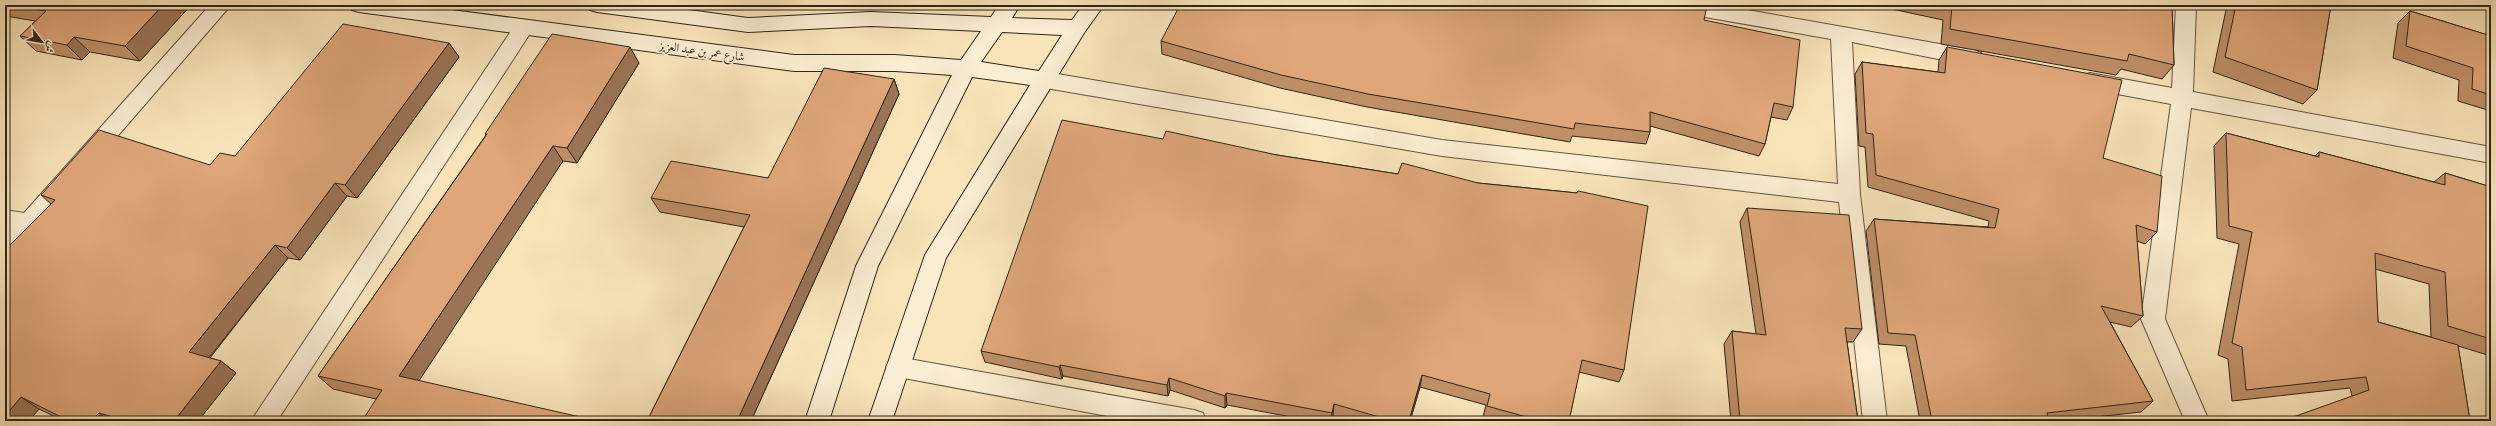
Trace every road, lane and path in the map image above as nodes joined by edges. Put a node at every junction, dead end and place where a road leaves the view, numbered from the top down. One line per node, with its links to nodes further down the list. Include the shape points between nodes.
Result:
1 (221, 5): 20 (street)
2 (359, 5): 9 (street, شارع عمر بن عبد العزيز)
3 (597, 5): 8 (street, via 748,25 871,19)
4 (1010, 5): 8 (street)
5 (1094, 5): 10 (street)
6 (1676, 5): 11 (street)
7 (2186, 5): 16 (street)
8 (996, 23): 10 (street); 13 (street)
9 (524, 27): 13 (street, شارع عمر بن عبد العزيز, via 794,63); 23 (street)
10 (1077, 28): 15 (street)
11 (1841, 32): 12 (street); 18 (street)
12 (1994, 62)
13 (966, 68): 15 (street, شارع عمر بن عبد العزيز); 24 (street, via 867,266)
14 (2071, 77): 16 (street)
15 (1046, 80): 18 (street, شارع عمر بن عبد العزيز, via 1442,148); 22 (street, via 936,255)
16 (2182, 98): 17 (street); 28 (street, via 2153,319)
17 (2491, 155)
18 (1849, 194): 27 (street)
19 (5, 219): 20 (street)
20 (29, 223): 21 (street)
21 (5, 250)
22 (898, 367): 25 (street); 26 (street)
23 (263, 421)
24 (818, 421)
25 (880, 421)
26 (1194, 421)
27 (1875, 421)
28 (2196, 421)

